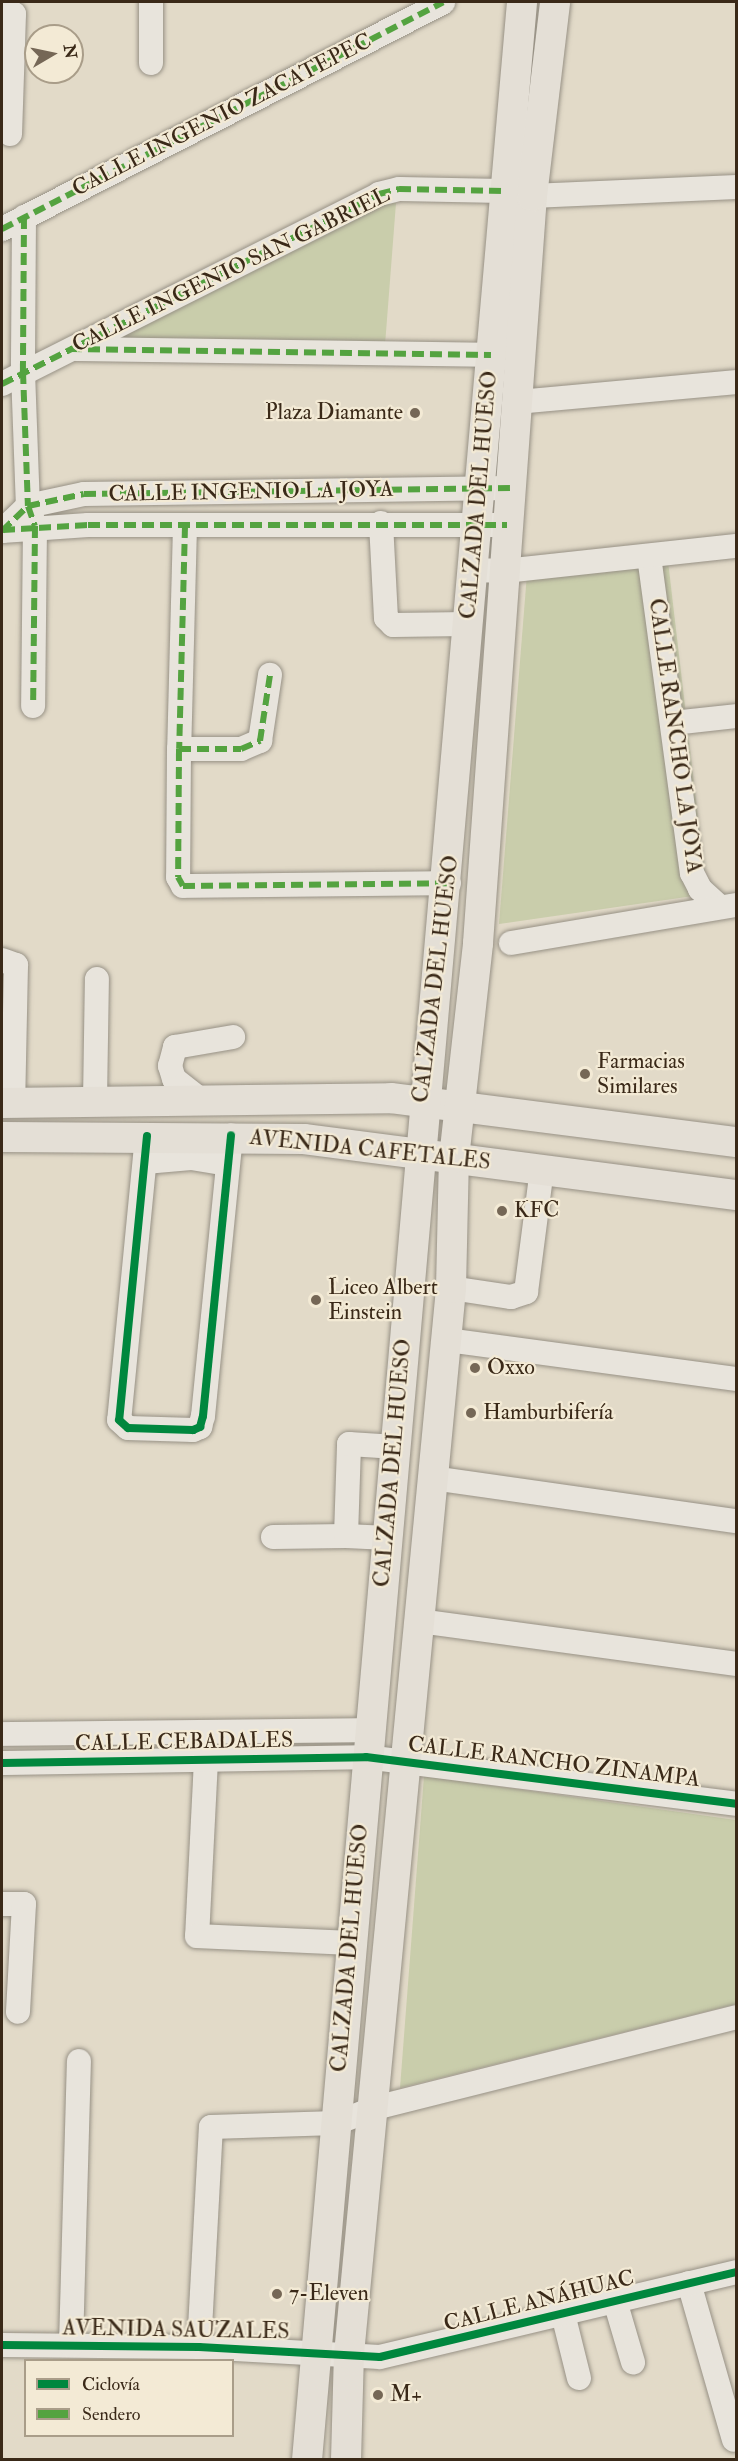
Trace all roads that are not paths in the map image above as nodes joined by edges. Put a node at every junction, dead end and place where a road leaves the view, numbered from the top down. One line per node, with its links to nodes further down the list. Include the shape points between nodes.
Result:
1 (151, 2): 6 (street)
2 (443, 2): 10 (street, CALLE INGENIO ZACATEPEC)
3 (522, 2): 9 (main road, CALZADA DEL HUESO)
4 (555, 2): 9 (main road, CALZADA DEL HUESO)
5 (2, 9): 7 (street, via 15,14)
6 (151, 63)
7 (10, 134)
8 (736, 187): 9 (street, CALLE INGENIO SAN GABRIEL)
9 (518, 194): 12 (street, CALLE INGENIO SAN GABRIEL, via 399,189 378,194); 13 (main road, CALZADA DEL HUESO); 17 (main road, CALZADA DEL HUESO)
10 (24, 217): 11 (street, CALLE INGENIO ZACATEPEC); 14 (street)
11 (2, 229)
12 (68, 349): 13 (street); 14 (street, CALLE INGENIO SAN GABRIEL)
13 (491, 355): 19 (main road, CALZADA DEL HUESO)
14 (23, 372): 16 (street, CALLE INGENIO SAN GABRIEL); 20 (street)
15 (736, 382): 17 (street)
16 (2, 384)
17 (531, 401): 18 (main road, CALZADA DEL HUESO)
18 (510, 488): 19 (street, CALLE INGENIO LA JOYA); 22 (main road, CALZADA DEL HUESO)
19 (480, 489): 20 (street, CALLE INGENIO LA JOYA, via 84,494); 24 (main road, CALZADA DEL HUESO)
20 (32, 516): 23 (street, CALLE INGENIO LA JOYA); 25 (street); 32 (street)
21 (381, 524): 23 (street, CALLE INGENIO LA JOYA); 24 (street, CALLE INGENIO LA JOYA); 30 (street, via 386,618 393,625)
22 (507, 525): 24 (street, CALLE INGENIO LA JOYA); 29 (main road, CALZADA DEL HUESO)
23 (185, 526): 35 (street)
24 (477, 526): 28 (main road, CALZADA DEL HUESO)
25 (2, 531)
26 (736, 546): 27 (street)
27 (649, 556): 29 (street); 34 (street, CALLE RANCHO LA JOYA)
28 (474, 570): 29 (street); 30 (main road, CALZADA DEL HUESO)
29 (505, 571): 47 (main road, CALZADA DEL HUESO, via 478,943)
30 (468, 624): 36 (main road, CALZADA DEL HUESO)
31 (270, 675): 35 (street, via 260,741 241,749)
32 (33, 706)
33 (736, 716): 34 (street)
34 (673, 723): 37 (street, CALLE RANCHO LA JOYA, via 692,873 700,889)
35 (179, 749): 36 (street, via 177,878 183,886)
36 (449, 883): 45 (main road, CALZADA DEL HUESO)
37 (728, 906): 38 (street)
38 (511, 943)
39 (2, 960): 42 (street, via 16,965)
40 (97, 979): 44 (street)
41 (233, 1037): 43 (street, via 175,1047 170,1066 174,1079)
42 (8, 1057): 46 (street)
43 (201, 1100): 44 (main road, AVENIDA CAFETALES); 45 (main road, AVENIDA CAFETALES)
44 (95, 1101): 46 (main road, AVENIDA CAFETALES)
45 (422, 1101): 47 (main road, AVENIDA CAFETALES); 52 (main road, CALZADA DEL HUESO)
46 (7, 1103)
47 (459, 1106): 49 (main road, AVENIDA CAFETALES); 53 (main road, CALZADA DEL HUESO)
48 (2, 1137): 50 (main road, AVENIDA CAFETALES)
49 (736, 1142)
50 (146, 1150): 51 (main road, AVENIDA CAFETALES); 51 (street, via 119,1420 128,1428 200,1427)
51 (230, 1150): 52 (main road, AVENIDA CAFETALES)
52 (418, 1153): 53 (main road, AVENIDA CAFETALES); 59 (main road, CALZADA DEL HUESO)
53 (454, 1158): 54 (main road, AVENIDA CAFETALES); 56 (main road, CALZADA DEL HUESO)
54 (542, 1169): 55 (main road, AVENIDA CAFETALES); 56 (street, via 525,1292 511,1297)
55 (736, 1195)
56 (451, 1288): 57 (main road, CALZADA DEL HUESO)
57 (447, 1341): 58 (street); 60 (main road, CALZADA DEL HUESO)
58 (736, 1379)
59 (396, 1447): 62 (street, via 349,1444); 64 (main road, CALZADA DEL HUESO)
60 (433, 1478): 61 (street); 65 (main road, CALZADA DEL HUESO)
61 (736, 1521)
62 (346, 1536): 63 (street); 64 (street)
63 (273, 1537)
64 (388, 1538): 69 (main road, CALZADA DEL HUESO)
65 (419, 1621): 66 (street); 72 (main road, CALZADA DEL HUESO)
66 (736, 1664)
67 (262, 1731): 68 (street); 69 (street); 70 (street)
68 (2, 1734)
69 (368, 1744): 70 (street, CALLE CEBADALES); 72 (street, CALLE RANCHO ZINAMPA); 76 (main road, CALZADA DEL HUESO)
70 (262, 1759): 71 (street, CALLE CEBADALES)
71 (206, 1760): 73 (street, CALLE CEBADALES); 76 (street, via 197,1936)
72 (406, 1761): 74 (street, CALLE RANCHO ZINAMPA); 80 (main road, CALZADA DEL HUESO)
73 (2, 1763)
74 (736, 1804)
75 (2, 1904): 77 (street, via 24,1904)
76 (351, 1943): 81 (main road, CALZADA DEL HUESO)
77 (18, 2012)
78 (736, 2017): 80 (street)
79 (80, 2061): 87 (street)
80 (375, 2108): 81 (street); 90 (main road, CALZADA DEL HUESO)
81 (336, 2123): 88 (street, via 211,2127); 89 (main road, CALZADA DEL HUESO)
82 (736, 2272): 83 (street, CALLE ANÁHUAC)
83 (689, 2283): 84 (street, CALLE ANÁHUAC); 93 (street)
84 (615, 2301): 85 (street, CALLE ANÁHUAC); 91 (street)
85 (563, 2314): 90 (street, CALLE ANÁHUAC, via 380,2357); 92 (street)
86 (2, 2345): 87 (street, AVENIDA SAUZALES)
87 (71, 2345): 88 (street, AVENIDA SAUZALES)
88 (199, 2347): 89 (street, AVENIDA SAUZALES)
89 (317, 2351): 90 (street, AVENIDA SAUZALES); 94 (main road, CALZADA DEL HUESO)
90 (349, 2354): 95 (main road, CALZADA DEL HUESO)
91 (633, 2362)
92 (579, 2378)
93 (734, 2440)
94 (307, 2460)
95 (346, 2460)

